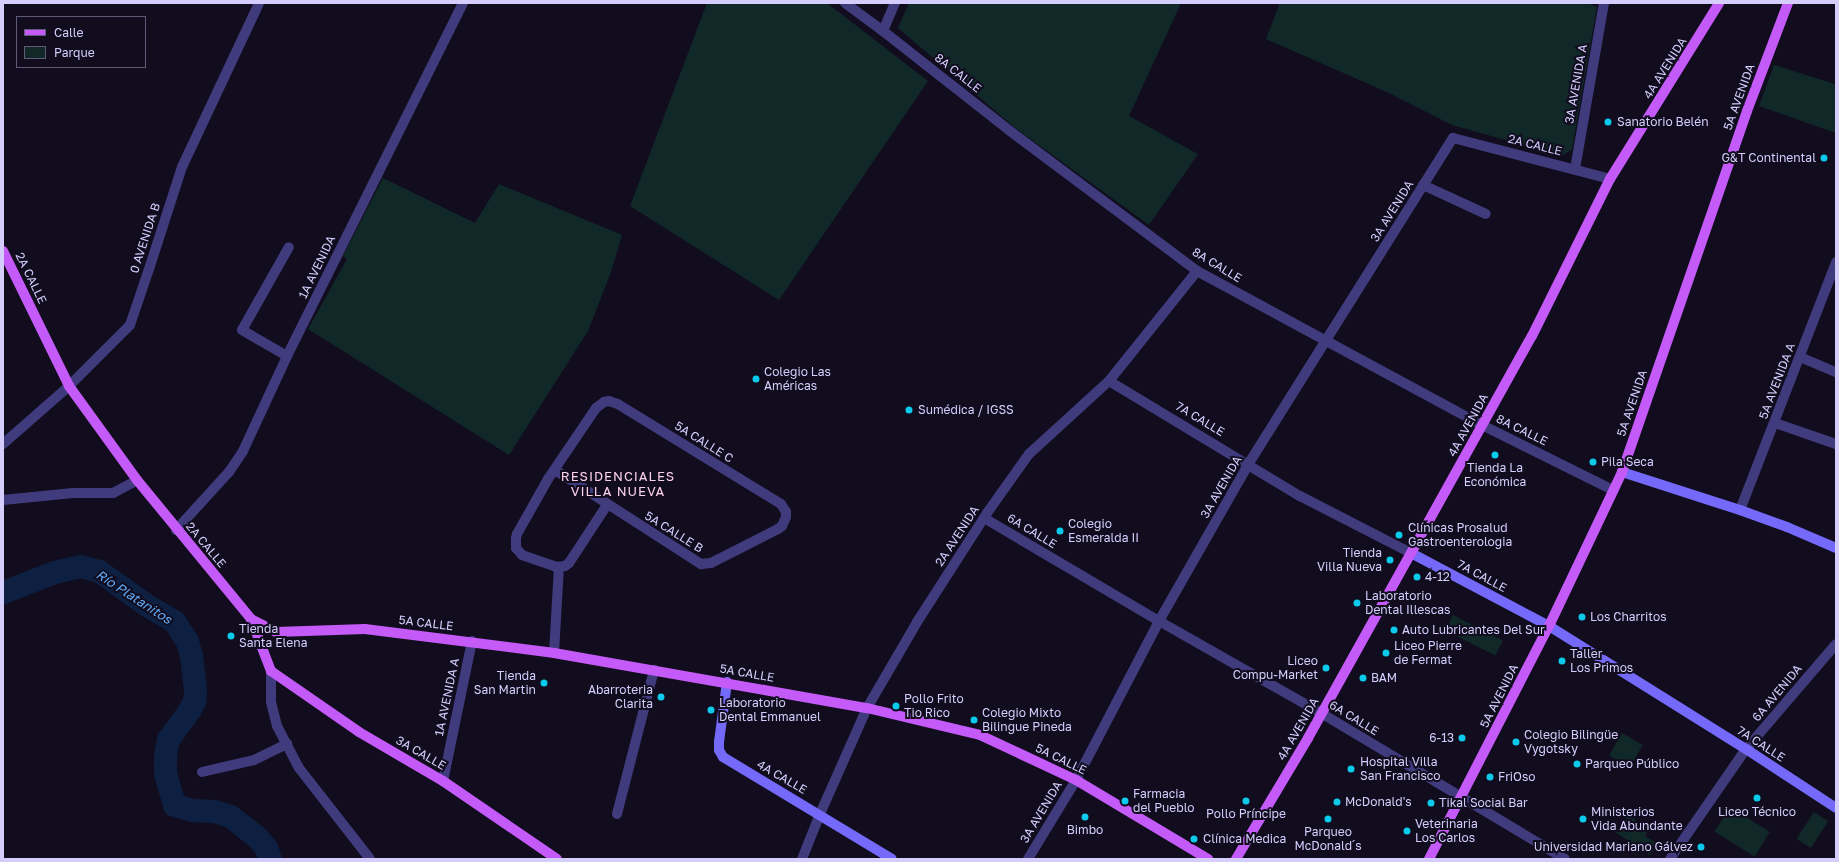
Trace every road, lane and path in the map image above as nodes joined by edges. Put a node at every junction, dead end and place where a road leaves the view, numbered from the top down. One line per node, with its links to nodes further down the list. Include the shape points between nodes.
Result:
1 (259, 3): 23 (street, 0 AVENIDA B, via 182,166 130,324)
2 (463, 3): 19 (street, 1A AVENIDA)
3 (845, 3): 8 (street, 8A CALLE)
4 (895, 3): 8 (street)
5 (1604, 3): 10 (street, 3A AVENIDA A)
6 (1719, 3): 11 (main road, 4A AVENIDA)
7 (1788, 3): 30 (main road, 5A AVENIDA, via 1747,112)
8 (883, 31): 17 (street, 8A CALLE, via 1010,131)
9 (1453, 138): 10 (street, 2A CALLE); 12 (street, 3A AVENIDA)
10 (1575, 169): 11 (street, 2A CALLE)
11 (1610, 179): 25 (main road, 4A AVENIDA, via 1532,336)
12 (1423, 185): 13 (street); 18 (street, 3A AVENIDA)
13 (1486, 214)
14 (289, 247): 19 (street, via 242,330)
15 (3, 251): 23 (main road, 2A CALLE)
16 (1836, 262): 20 (street, 5A AVENIDA A)
17 (1197, 271): 18 (street, 8A CALLE); 22 (street, 2A AVENIDA)
18 (1326, 340): 25 (street, 8A CALLE); 28 (street, 3A AVENIDA)
19 (287, 356): 37 (street, 1A AVENIDA, via 243,451 229,472)
20 (1800, 357): 21 (street); 24 (street, 5A AVENIDA A)
21 (1836, 372)
22 (1109, 381): 28 (street, 7A CALLE); 36 (street, 2A AVENIDA, via 1029,454)
23 (69, 386): 26 (street, 0 AVENIDA B); 31 (main road, 2A CALLE)
24 (1775, 423): 27 (street); 35 (street, 5A AVENIDA A)
25 (1482, 425): 32 (street, 8A CALLE); 39 (main road, 4A AVENIDA)
26 (3, 444)
27 (1836, 444)
28 (1249, 464): 39 (street, 7A CALLE, via 1300,496); 43 (street, 3A AVENIDA)
29 (555, 470): 34 (street, 5A CALLE B); 40 (street, 5A CALLE C, via 596,408 609,401 618,404 781,504 786,512 785,522 778,529); 41 (street, via 515,543 522,555)
30 (1622, 472): 32 (main road, 5A AVENIDA); 35 (main road)
31 (137, 480): 33 (street, via 113,493 73,493); 37 (main road, 2A CALLE)
32 (1613, 490): 44 (main road, 5A AVENIDA)
33 (3, 500)
34 (607, 505): 40 (street, 5A CALLE B, via 697,562); 41 (street, via 569,563)
35 (1740, 510): 38 (main road)
36 (984, 518): 43 (street, 6A CALLE); 53 (street, 2A AVENIDA, via 917,622)
37 (176, 530): 42 (main road, 2A CALLE)
38 (1836, 548)
39 (1411, 553): 44 (main road, 7A CALLE); 54 (main road, 4A AVENIDA)
40 (711, 563)
41 (559, 567): 48 (street)
42 (250, 619): 45 (main road, 5A CALLE); 49 (main road, 2A CALLE)
43 (1159, 621): 54 (street, 6A CALLE); 58 (street, 3A AVENIDA)
44 (1549, 626): 56 (main road, 7A CALLE); 60 (main road, 5A AVENIDA)
45 (276, 632): 46 (main road, 5A CALLE, via 365,629); 49 (main road, via 266,645)
46 (472, 642): 48 (main road, 5A CALLE); 59 (street, 1A AVENIDA A)
47 (1836, 644): 56 (street, 6A AVENIDA)
48 (554, 653): 50 (main road, 5A CALLE)
49 (265, 654): 51 (main road, 2A CALLE)
50 (654, 670): 52 (main road, 5A CALLE); 62 (street)
51 (271, 671): 55 (street, 2A CALLE, via 273,716); 59 (main road, 3A CALLE, via 358,732)
52 (727, 682): 53 (main road, 5A CALLE); 63 (main road, 4A CALLE, via 719,742 722,757)
53 (866, 708): 58 (main road, 5A CALLE, via 980,734); 63 (street, 2A AVENIDA)
54 (1321, 713): 60 (street, 6A CALLE); 70 (main road, 4A AVENIDA)
55 (286, 744): 57 (street, via 254,760); 64 (street, 2A CALLE, via 299,768)
56 (1746, 749): 61 (main road, 7A CALLE); 73 (street, 6A AVENIDA)
57 (202, 772)
58 (1076, 780): 68 (street, 3A AVENIDA); 69 (main road, 5A CALLE)
59 (442, 781): 65 (main road, 3A CALLE)
60 (1462, 796): 71 (main road, 5A AVENIDA); 72 (street, 6A CALLE)
61 (1836, 808)
62 (617, 814)
63 (820, 814): 66 (street, 2A AVENIDA); 67 (main road, 4A CALLE)
64 (370, 859)
65 (558, 859)
66 (802, 859)
67 (892, 859)
68 (1028, 859)
69 (1208, 859)
70 (1236, 859)
71 (1429, 859)
72 (1564, 859)
73 (1670, 859)

